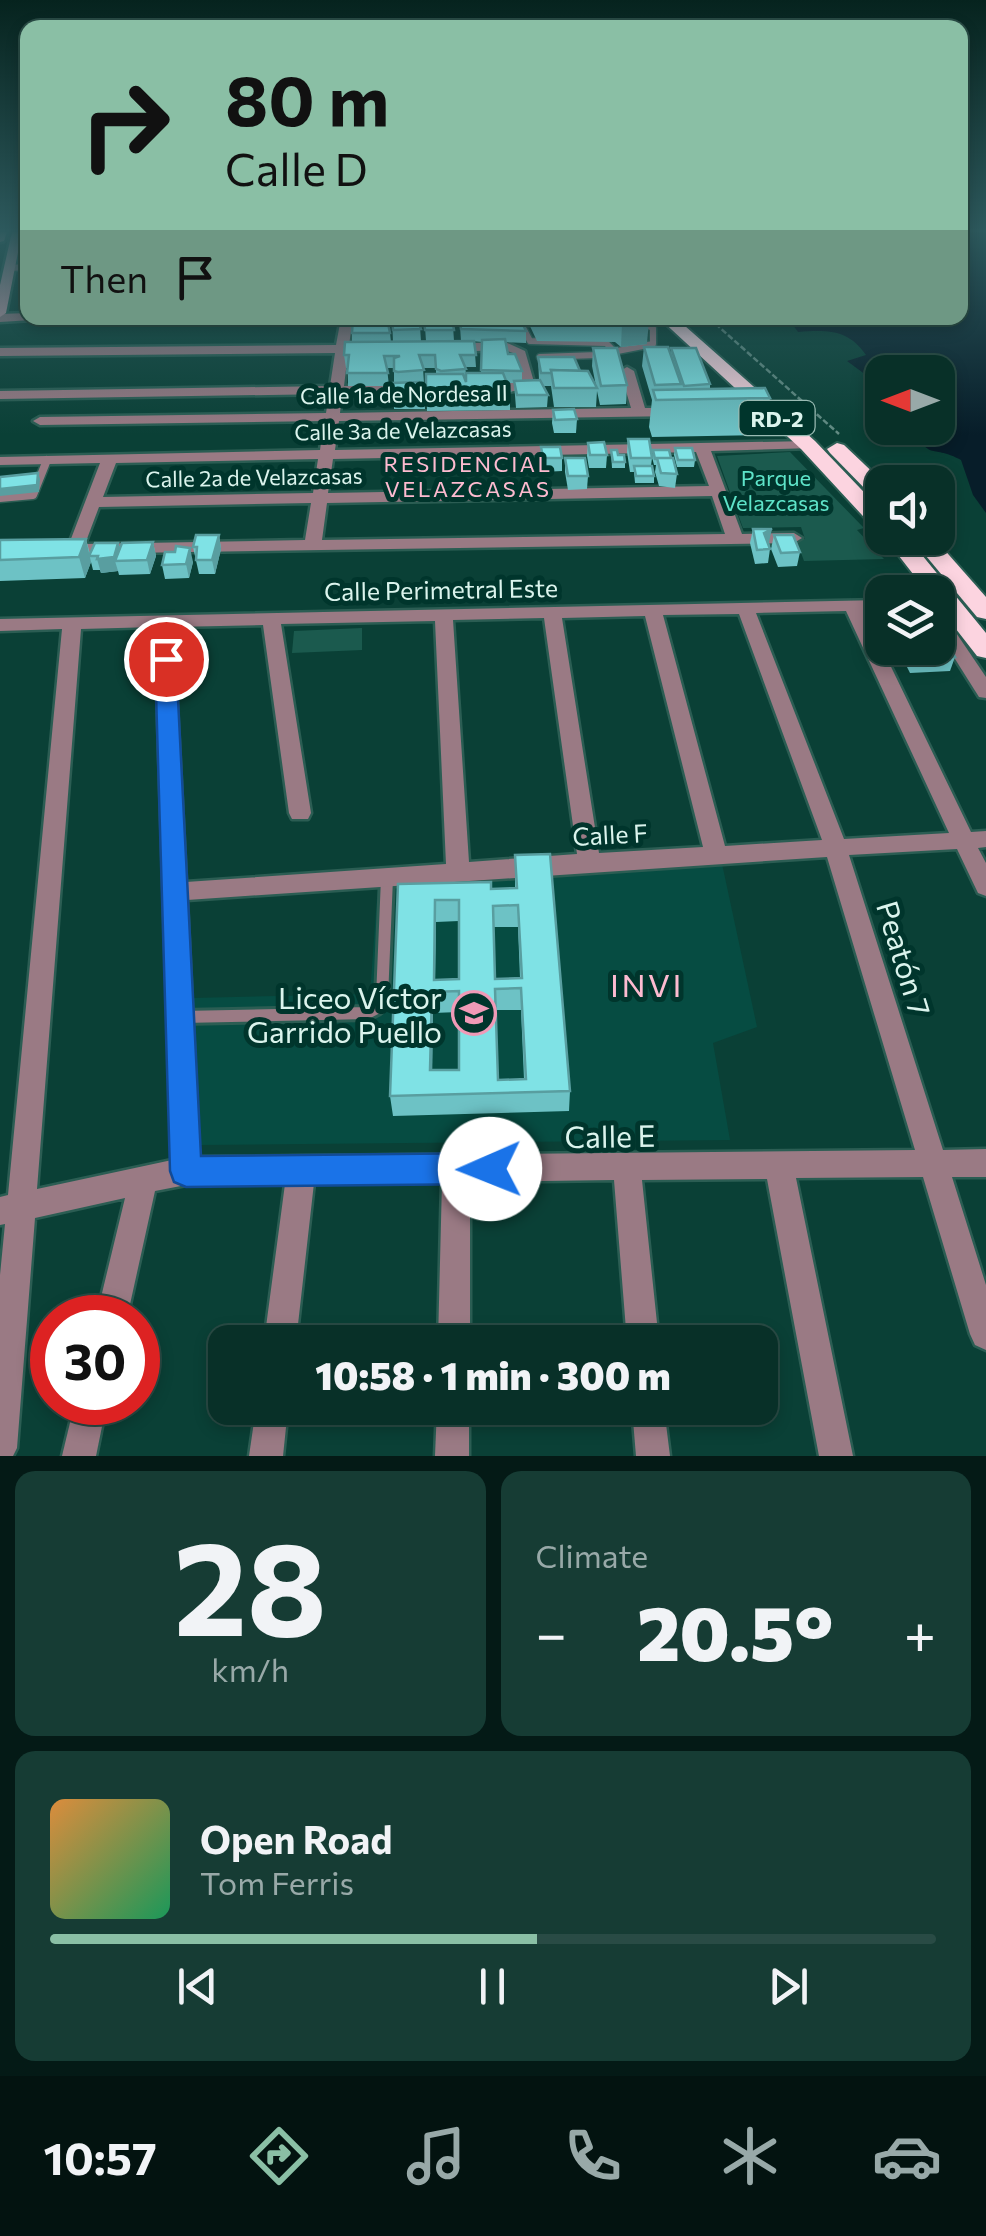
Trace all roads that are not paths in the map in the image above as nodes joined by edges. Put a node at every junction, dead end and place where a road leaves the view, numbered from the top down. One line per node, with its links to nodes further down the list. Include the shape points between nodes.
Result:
1 (346, 325): 10 (street)
2 (522, 325): 12 (lane, via 530,341 606,343)
3 (667, 325): 6 (lane)
4 (674, 325): 18 (highway, RD-2)
5 (676, 325): 29 (highway, RD-2, via 784,399)
6 (654, 342): 8 (lane); 12 (lane)
7 (432, 348): 15 (street, via 518,350 528,378 523,386)
8 (664, 348)
9 (378, 349): 10 (street)
10 (342, 350): 11 (street); 15 (street)
11 (0, 352)
12 (606, 354): 13 (lane)
13 (540, 356)
14 (628, 372): 19 (street)
15 (336, 388): 16 (street); 21 (street)
16 (0, 395)
17 (742, 410): 18 (street)
18 (769, 410): 23 (highway, RD-2)
19 (638, 412): 20 (street, Calle 1a de Nordesa II); 21 (street, Calle 1a de Nordesa II)
20 (690, 412)
21 (332, 418): 22 (street, Calle 1a de Nordesa II); 25 (street)
22 (40, 421)
23 (808, 446): 24 (street, Calle 3a de Velazcasas); 34 (highway, RD-2)
24 (702, 447): 25 (street, Calle 3a de Velazcasas); 30 (street)
25 (326, 454): 26 (street, Calle 3a de Velazcasas); 32 (street)
26 (110, 458): 27 (street, Calle 3a de Velazcasas); 33 (street)
27 (47, 460): 28 (street, Calle 3a de Velazcasas); 31 (lane, via 34,496)
28 (0, 461)
29 (865, 477)
30 (717, 491): 32 (street, Calle 2a de Velazcasas); 35 (street)
31 (0, 498)
32 (320, 500): 33 (street, Calle 2a de Velazcasas); 37 (street)
33 (92, 502): 38 (street)
34 (865, 505)
35 (735, 538): 36 (street); 37 (street)
36 (794, 538)
37 (313, 544): 38 (street)
38 (74, 549): 39 (street)
39 (37, 550)
40 (937, 555): 46 (highway)
41 (852, 605): 42 (street, Calle Perimetral Este); 43 (street, Calle Perimetral Este); 57 (street)
42 (865, 605)
43 (744, 607): 44 (street, Calle Perimetral Este); 58 (street, Peatón 7)
44 (652, 609): 45 (street, Calle Perimetral Este); 59 (street)
45 (552, 612): 47 (street, Calle Perimetral Este); 60 (street)
46 (986, 612)
47 (444, 614): 48 (street, Calle Perimetral Este); 61 (street)
48 (271, 618): 49 (street, Calle Perimetral Este); 56 (street)
49 (164, 620): 51 (street, Calle Perimetral Este); 64 (street)
50 (955, 621): 54 (highway)
51 (72, 623): 52 (street, Calle Perimetral Este); 74 (street)
52 (0, 625)
53 (955, 634): 55 (street)
54 (986, 650)
55 (986, 692)
56 (300, 813)
57 (976, 840): 58 (street, Calle F); 63 (street)
58 (836, 848): 59 (street, Calle F); 66 (street, Peatón 7)
59 (717, 856): 60 (street, Calle F)
60 (590, 862): 61 (street, Calle F)
61 (458, 872): 62 (street, Calle F)
62 (387, 877): 64 (street, Calle F); 65 (lane, via 377,1008)
63 (986, 887)
64 (177, 892): 65 (street)
65 (181, 1017): 72 (street)
66 (935, 1163): 67 (street, Calle E); 68 (street, Calle E); 79 (street, Peatón 7)
67 (986, 1163)
68 (778, 1165): 69 (street, Calle E); 89 (street)
69 (626, 1167): 70 (street, Calle E); 78 (street)
70 (456, 1169): 71 (street, Calle E); 77 (street)
71 (302, 1170): 72 (street, Calle E); 76 (street)
72 (186, 1171): 73 (street, Calle E)
73 (142, 1181): 74 (street, Calle E); 75 (street)
74 (9, 1210): 84 (street)
75 (116, 1295)
76 (282, 1325)
77 (454, 1325)
78 (640, 1325)
79 (986, 1334)
80 (86, 1425): 85 (street)
81 (270, 1425): 86 (street)
82 (453, 1425): 87 (street)
83 (650, 1425): 88 (street)
84 (0, 1448)
85 (79, 1456)
86 (266, 1456)
87 (452, 1456)
88 (653, 1456)
89 (836, 1456)

